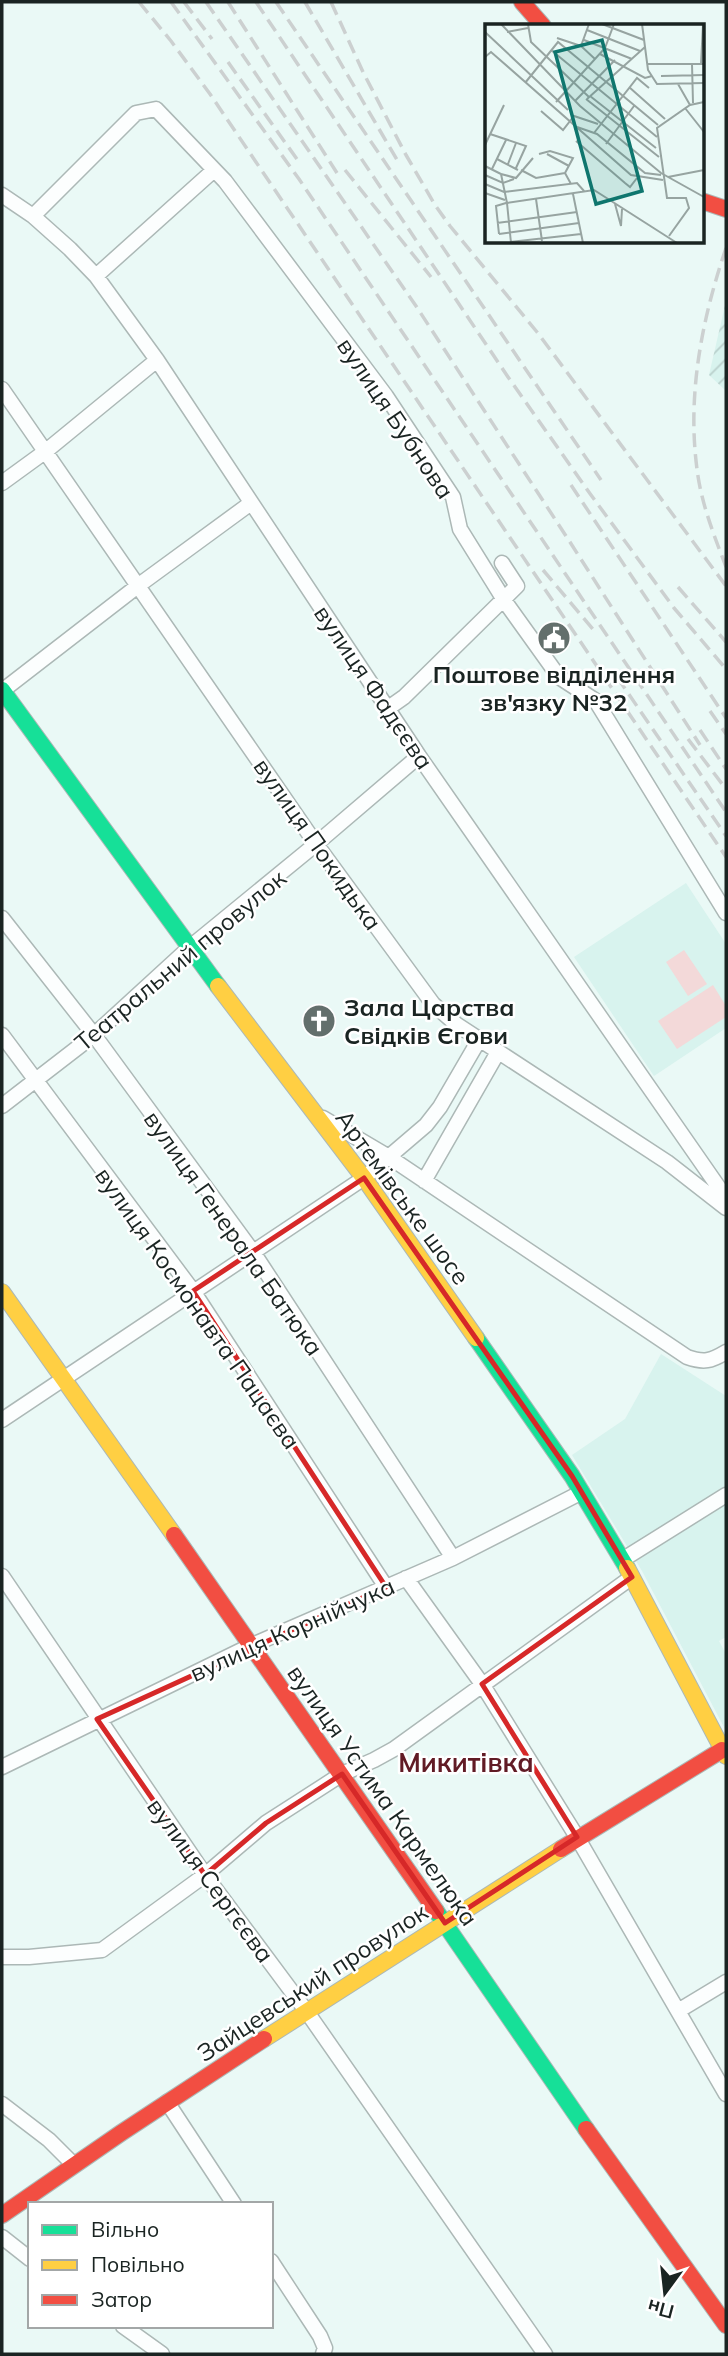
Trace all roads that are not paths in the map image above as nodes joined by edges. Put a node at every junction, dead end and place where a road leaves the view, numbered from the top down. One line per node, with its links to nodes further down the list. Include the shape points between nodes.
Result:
1 (522, 2): 2 (street)
2 (541, 24)
3 (214, 170): 7 (street, вулиця Бубнова, via 156,109 136,113); 8 (street); 16 (street, вулиця Бубнова, via 386,396 453,497 460,529)
4 (2, 195): 7 (street, вулиця Фадєєва)
5 (704, 202): 6 (street)
6 (726, 209)
7 (33, 216): 8 (street, вулиця Фадєєва)
8 (96, 276): 9 (street, вулиця Фадєєва)
9 (157, 360): 11 (street); 13 (street, вулиця Фадєєва)
10 (2, 389): 11 (street, вулиця Покидька)
11 (46, 450): 12 (street); 15 (street, вулиця Покидька)
12 (2, 483)
13 (251, 503): 15 (street); 18 (street, вулиця Фадєєва)
14 (502, 563): 16 (street, via 517,586)
15 (139, 585): 17 (street); 20 (street, вулиця Покидька)
16 (503, 598): 18 (street); 21 (street, вулиця Бубнова, via 559,677 596,701)
17 (2, 691): 23 (street, Артемівське шосе)
18 (387, 709): 19 (street, вулиця Фадєєва)
19 (419, 756): 20 (street, Театральний провулок); 34 (street, вулиця Фадєєва)
20 (316, 845): 23 (street, Театральний провулок); 26 (street, вулиця Покидька, via 433,1004)
21 (726, 913)
22 (2, 918): 25 (street, вулиця Генерала Батюка)
23 (189, 948): 25 (street, Театральний провулок); 30 (street, Артемівське шосе)
24 (2, 1035): 28 (street, вулиця Космонавта Пацаєва)
25 (94, 1035): 28 (street, Театральний провулок); 36 (street, вулиця Генерала Батюка)
26 (479, 1040): 27 (street, вулиця Покидька); 31 (street, via 440,1107)
27 (498, 1052): 33 (street); 35 (street, вулиця Покидька, via 667,1162)
28 (37, 1079): 29 (street, Театральний провулок); 37 (street, вулиця Космонавта Пацаєва)
29 (2, 1106)
30 (314, 1113): 31 (street); 32 (street, Артемівське шосе)
31 (388, 1157): 32 (street); 33 (street)
32 (364, 1178): 36 (street); 42 (street, Артемівське шосе)
33 (424, 1181): 39 (street, via 687,1357 701,1362)
34 (726, 1198)
35 (726, 1208)
36 (253, 1252): 37 (street); 44 (street, вулиця Генерала Батюка)
37 (193, 1291): 40 (street); 49 (street, вулиця Космонавта Пацаєва)
38 (2, 1292): 40 (street, вулиця Устима Кармелюка)
39 (726, 1352)
40 (64, 1379): 41 (street); 50 (street, вулиця Устима Кармелюка)
41 (2, 1420)
42 (582, 1492): 44 (street, вулиця Корнійчука); 45 (street, Артемівське шосе)
43 (726, 1495): 45 (street)
44 (453, 1558): 48 (street, вулиця Корнійчука)
45 (622, 1560): 47 (street, Артемівське шосе)
46 (2, 1576): 52 (street, вулиця Сергєєва)
47 (632, 1577): 51 (street); 53 (street, Артемівське шосе)
48 (406, 1578): 49 (street, вулиця Корнійчука); 51 (street)
49 (386, 1587): 50 (street, вулиця Корнійчука)
50 (250, 1646): 52 (street, вулиця Корнійчука); 55 (street, вулиця Устима Кармелюка)
51 (482, 1684): 55 (street, via 394,1749); 56 (street)
52 (97, 1719): 54 (street, вулиця Корнійчука); 57 (street, вулиця Сергєєва)
53 (725, 1751): 56 (street, Зайцевський провулок)
54 (2, 1767)
55 (342, 1774): 57 (street, via 266,1822); 58 (street, вулиця Устима Кармелюка)
56 (577, 1837): 58 (street, Зайцевський провулок); 62 (street)
57 (205, 1875): 59 (street, via 102,1950); 61 (street, вулиця Сергєєва)
58 (444, 1923): 61 (street, Зайцевський провулок); 72 (street, вулиця Устима Кармелюка)
59 (2, 1957)
60 (726, 1982): 62 (street)
61 (307, 2011): 64 (street, Зайцевський провулок); 76 (street, вулиця Сергєєва)
62 (678, 2011): 63 (street)
63 (726, 2094)
64 (167, 2102): 66 (street, Зайцевський провулок); 67 (street)
65 (2, 2104): 66 (street)
66 (73, 2164): 68 (street, Зайцевський провулок)
67 (233, 2202)
68 (2, 2215)
69 (2, 2237): 70 (street)
70 (28, 2257)
71 (273, 2264): 74 (street)
72 (726, 2325)
73 (126, 2328): 75 (street)
74 (328, 2352)
75 (162, 2354)
76 (545, 2354)

